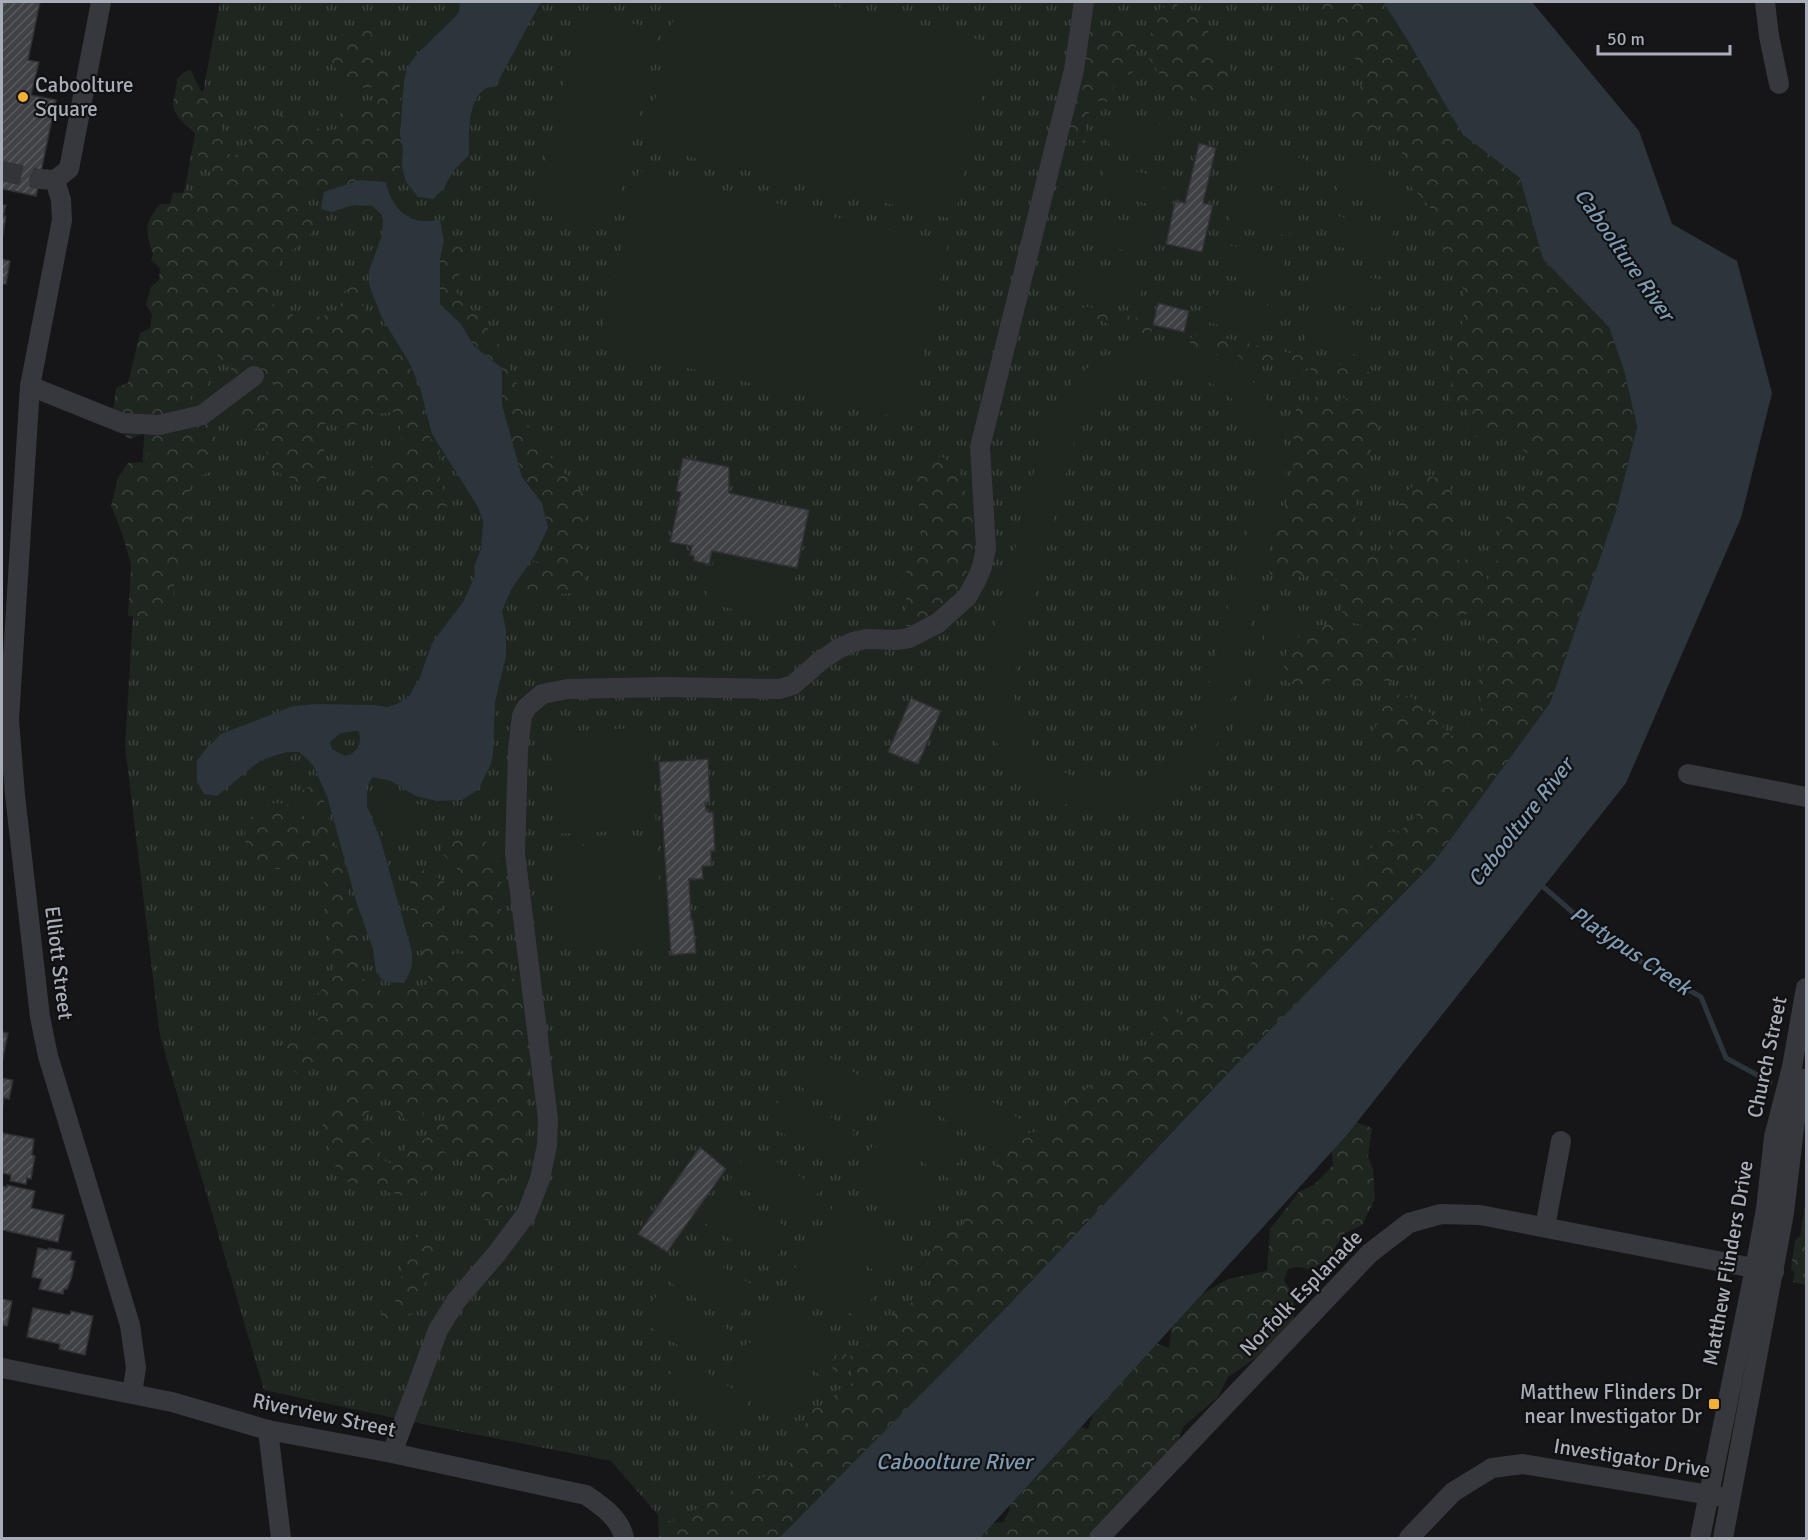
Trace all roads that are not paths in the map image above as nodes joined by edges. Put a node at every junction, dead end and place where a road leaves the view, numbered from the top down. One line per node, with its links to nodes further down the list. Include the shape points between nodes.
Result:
1 (101, 2): 6 (street, Elliott Street, via 69,169 47,180 61,200 62,220)
2 (1084, 2): 18 (street, via 1074,70 980,447 986,548 982,567 967,597 938,623 909,638 854,642 819,662 793,685 780,689 568,689 542,694 531,702 522,717 515,853 548,1119 547,1145 527,1213 456,1300 438,1330)
3 (1765, 2): 4 (street)
4 (1779, 84)
5 (254, 376): 6 (street, via 202,415 159,425 122,423)
6 (30, 386): 16 (street, Elliott Street, via 9,720 15,795 40,1017 130,1325 136,1368)
7 (1688, 774): 8 (street)
8 (1806, 797)
9 (1806, 988): 11 (street, Church Street)
10 (1806, 1040): 11 (street, Church Street)
11 (1783, 1138): 14 (street, Matthew Flinders Drive, via 1784,1213)
12 (1560, 1141): 13 (street)
13 (1545, 1227): 14 (street, Norfolk Esplanade); 23 (street, Norfolk Esplanade, via 1480,1215 1441,1214 1409,1223 1370,1253)
14 (1765, 1270): 19 (street, Matthew Flinders Drive); 20 (street, Matthew Flinders Drive)
15 (2, 1368): 16 (street, Riverview Street)
16 (132, 1393): 17 (street, Riverview Street)
17 (268, 1430): 18 (street, Riverview Street); 22 (street)
18 (392, 1453): 21 (street, Riverview Street, via 586,1495 607,1509)
19 (1709, 1495): 20 (street, Investigator Drive); 24 (street, Investigator Drive, via 1523,1464 1492,1468 1453,1491); 25 (street, Matthew Flinders Drive)
20 (1730, 1498): 26 (street, Matthew Flinders Drive)
21 (624, 1535)
22 (280, 1539)
23 (1099, 1539)
24 (1409, 1539)
25 (1700, 1539)
26 (1723, 1539)

